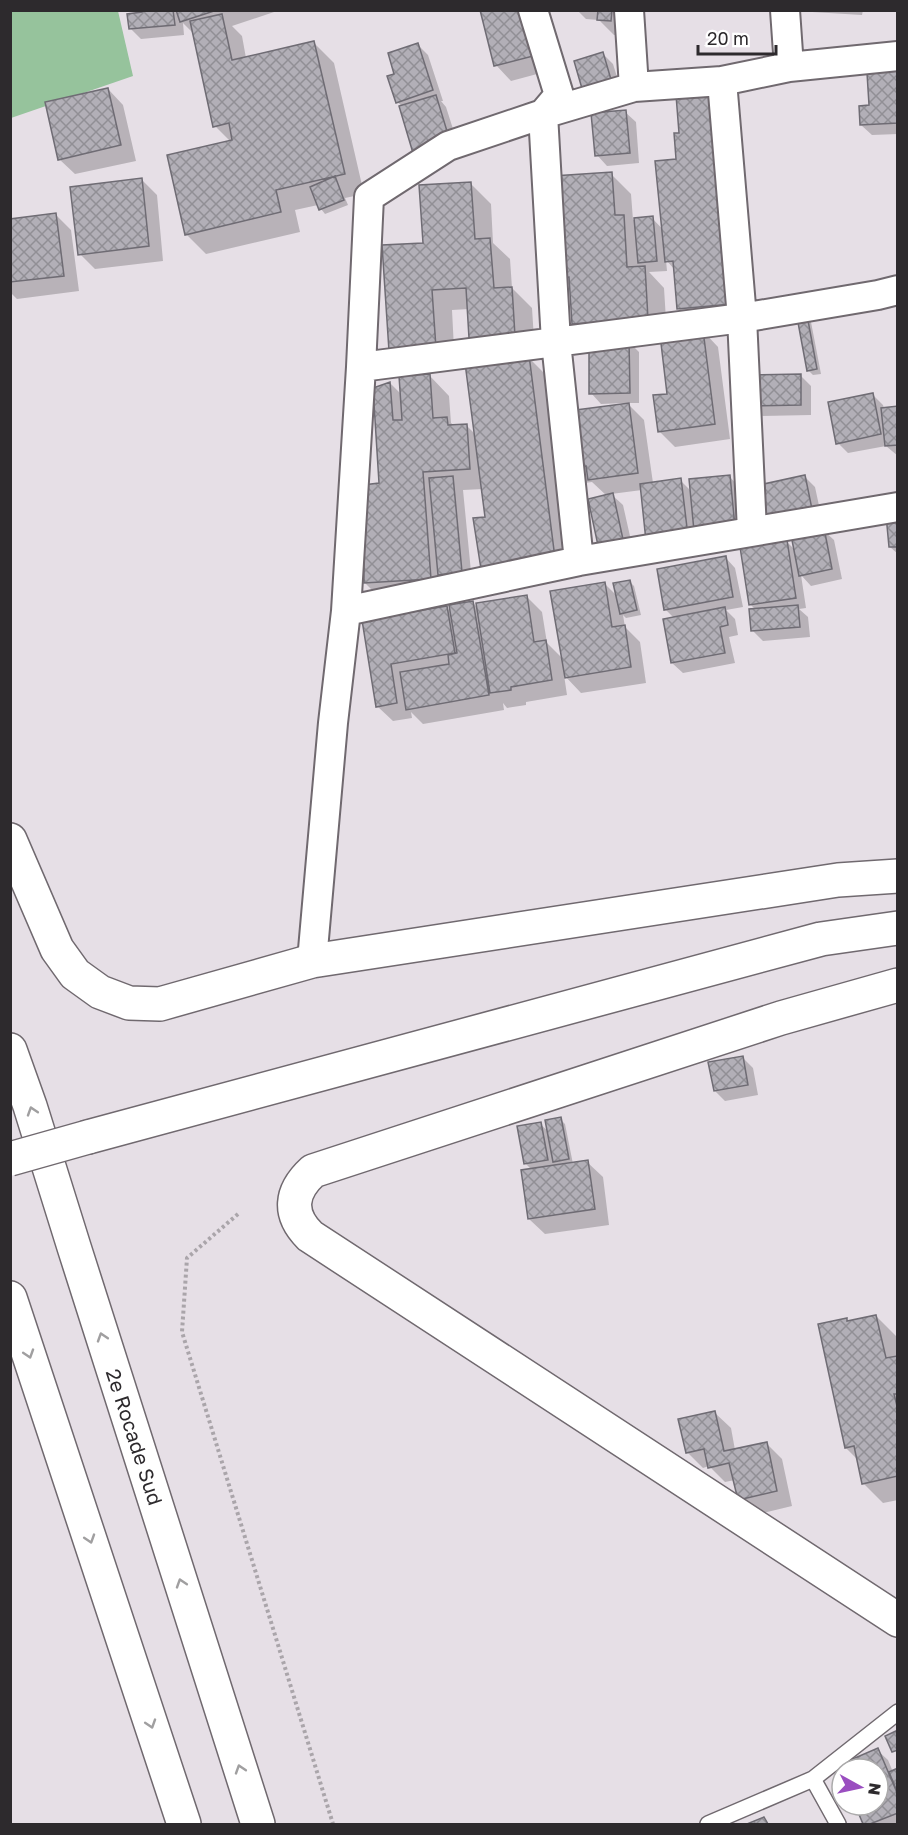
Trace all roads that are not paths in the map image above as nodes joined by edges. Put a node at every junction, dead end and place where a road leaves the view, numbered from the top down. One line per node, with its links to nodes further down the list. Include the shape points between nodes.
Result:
1 (533, 10): 8 (street, via 559,95)
2 (629, 10): 7 (street)
3 (785, 10): 5 (street)
4 (897, 56): 5 (street)
5 (789, 68): 6 (street)
6 (722, 81): 7 (street); 10 (street)
7 (634, 87): 8 (street)
8 (543, 114): 11 (street); 12 (street, via 448,146 369,197)
9 (897, 290): 10 (street)
10 (742, 318): 11 (street); 14 (street)
11 (556, 342): 12 (street); 15 (street)
12 (361, 367): 16 (street)
13 (897, 507): 14 (street)
14 (752, 531): 15 (street)
15 (579, 561): 16 (street)
16 (346, 611): 20 (street)
17 (10, 840): 20 (main road, via 57,950 75,974 100,992 129,1003 160,1004)
18 (897, 876): 20 (main road, via 838,880)
19 (897, 928): 23 (main road, bridge, via 821,939)
20 (312, 961)
21 (897, 985): 25 (main road, via 781,1018 313,1171 298,1190 294,1203 298,1221 310,1236)
22 (10, 1050): 29 (main road, 2e Rocade Sud, one-way to 22)
23 (10, 1159)
24 (10, 1298): 28 (main road, one-way to 28)
25 (897, 1620)
26 (897, 1712): 27 (lane)
27 (813, 1779): 30 (lane); 31 (lane)
28 (184, 1824)
29 (258, 1824)
30 (708, 1824)
31 (838, 1824)

